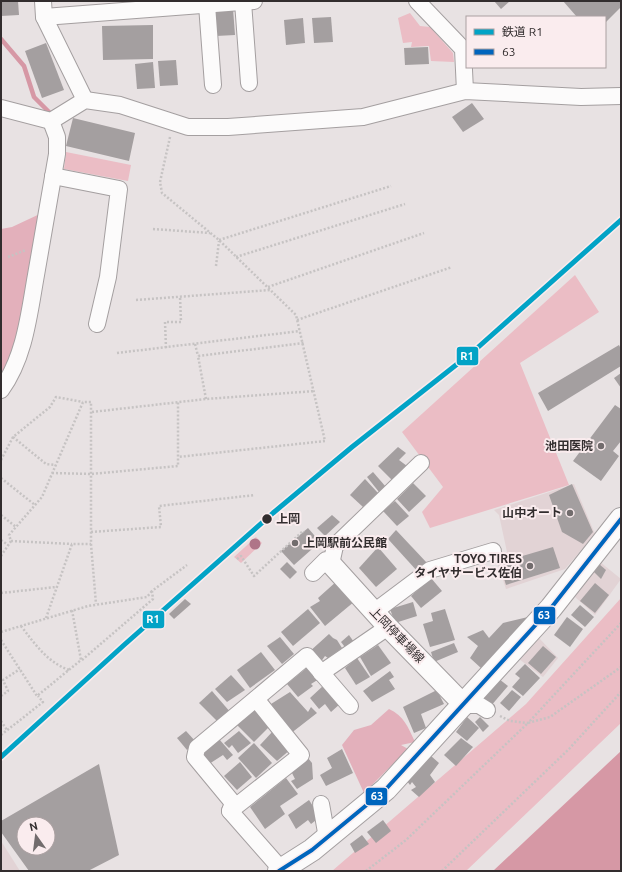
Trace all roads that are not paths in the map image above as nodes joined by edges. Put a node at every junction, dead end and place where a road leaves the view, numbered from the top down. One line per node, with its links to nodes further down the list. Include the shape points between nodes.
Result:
1 (42, 1): 5 (street)
2 (248, 1): 4 (street); 6 (street)
3 (417, 1): 8 (street, via 463,49)
4 (207, 5): 5 (street); 7 (street)
5 (44, 17): 10 (street)
6 (249, 83)
7 (213, 85)
8 (465, 91): 9 (street, via 581,97); 10 (street, via 363,117 228,127 188,127 120,104)
9 (621, 96)
10 (85, 100): 12 (street)
11 (1, 108): 12 (street)
12 (51, 121): 13 (street, via 57,137 58,154)
13 (54, 176): 14 (street, via 119,189 108,277); 15 (street, via 22,347 10,378)
14 (97, 324)
15 (1, 390)
16 (421, 463): 19 (street, via 335,546)
17 (621, 519): 25 (highway, via 551,608)
18 (493, 551): 21 (street, via 430,570)
19 (331, 564): 20 (street, via 326,560); 21 (main road, 上岡停車場線)
20 (313, 572)
21 (374, 612): 22 (main road, 上岡停車場線)
22 (388, 627): 23 (street); 25 (main road, 上岡停車場線)
23 (322, 673): 24 (street, via 306,656); 26 (street)
24 (256, 699): 29 (street, via 197,748 195,757 233,803); 29 (street, via 302,755)
25 (464, 705): 27 (street, via 479,705); 30 (highway, via 386,789)
26 (350, 706)
27 (487, 710)
28 (321, 804): 30 (street)
29 (230, 810): 31 (street)
30 (327, 838): 31 (highway)
31 (280, 870)

